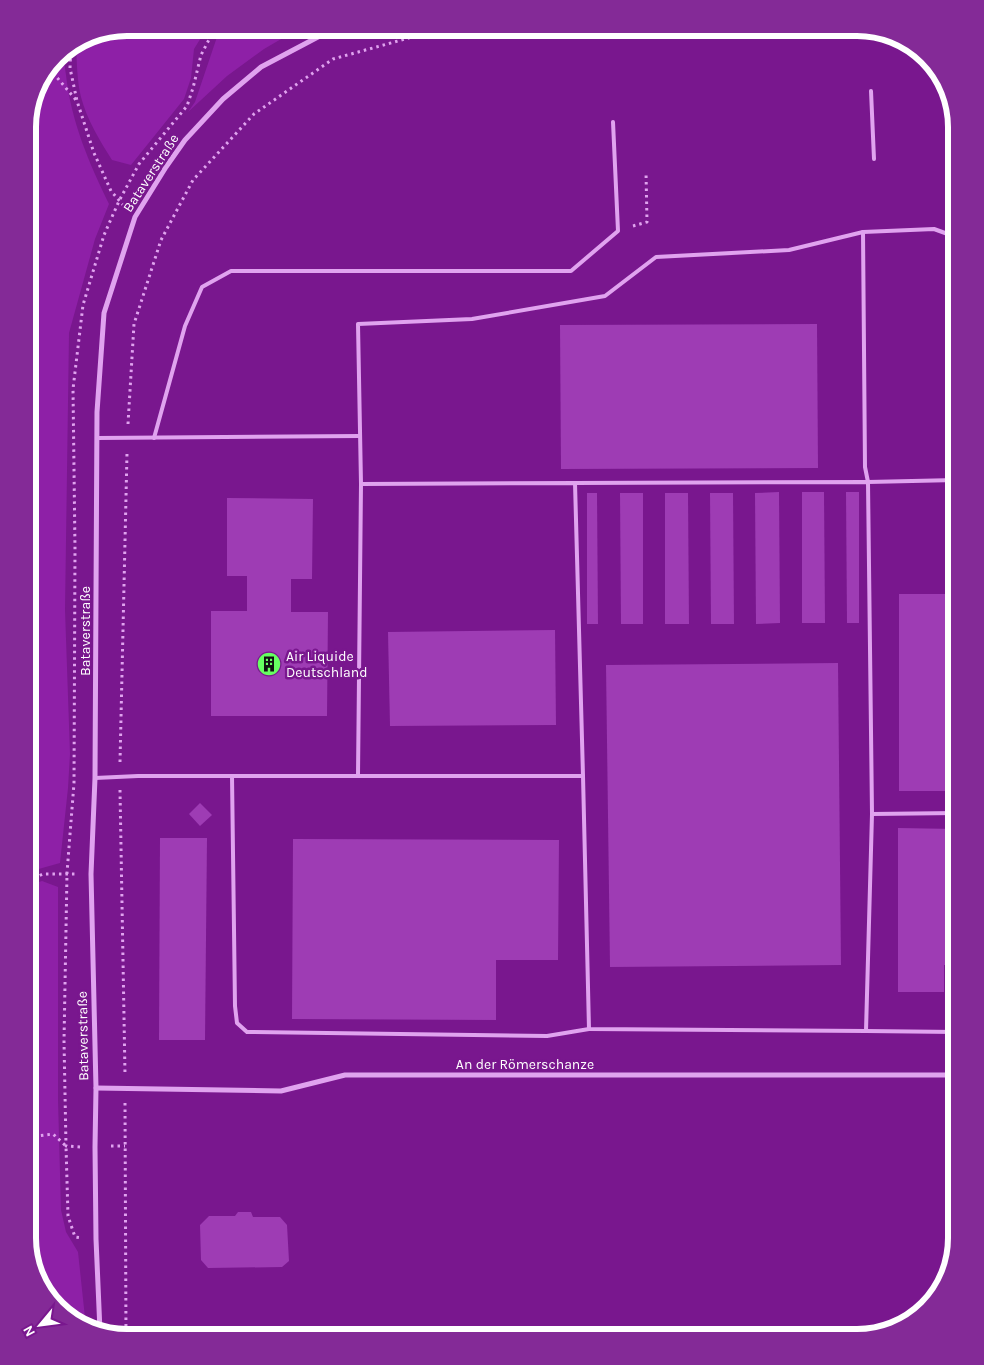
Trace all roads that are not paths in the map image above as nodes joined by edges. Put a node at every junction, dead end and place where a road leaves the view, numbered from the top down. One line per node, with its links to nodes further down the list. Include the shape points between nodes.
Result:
1 (320, 36): 8 (street, Bataverstraße, via 261,67 223,98 185,140 135,217 104,313)
2 (872, 91): 4 (lane)
3 (613, 122): 9 (lane, via 618,231 571,271 231,271 202,287 185,326)
4 (874, 158)
5 (863, 232): 6 (lane, via 934,229); 7 (lane, via 789,250 656,257 605,296 596,298 472,319 358,324); 11 (lane, via 865,467)
6 (948, 234)
7 (360, 436): 9 (lane); 13 (lane)
8 (97, 438): 9 (lane); 17 (street, Bataverstraße)
9 (154, 438)
10 (948, 480): 11 (lane)
11 (868, 482): 12 (lane); 19 (lane)
12 (575, 483): 13 (lane); 16 (lane)
13 (361, 484): 14 (lane)
14 (358, 775): 15 (lane); 16 (lane)
15 (232, 776): 17 (lane); 20 (lane, via 235,1006 237,1023 248,1032 547,1036)
16 (582, 776): 20 (lane)
17 (95, 778): 24 (street, Bataverstraße, via 91,874)
18 (948, 813): 19 (lane)
19 (872, 814): 21 (lane)
20 (589, 1029): 21 (lane)
21 (866, 1032): 22 (lane)
22 (948, 1032)
23 (948, 1075): 24 (street, An der Römerschanze, via 345,1075 281,1091)
24 (96, 1088): 25 (street, Bataverstraße)
25 (100, 1324)

